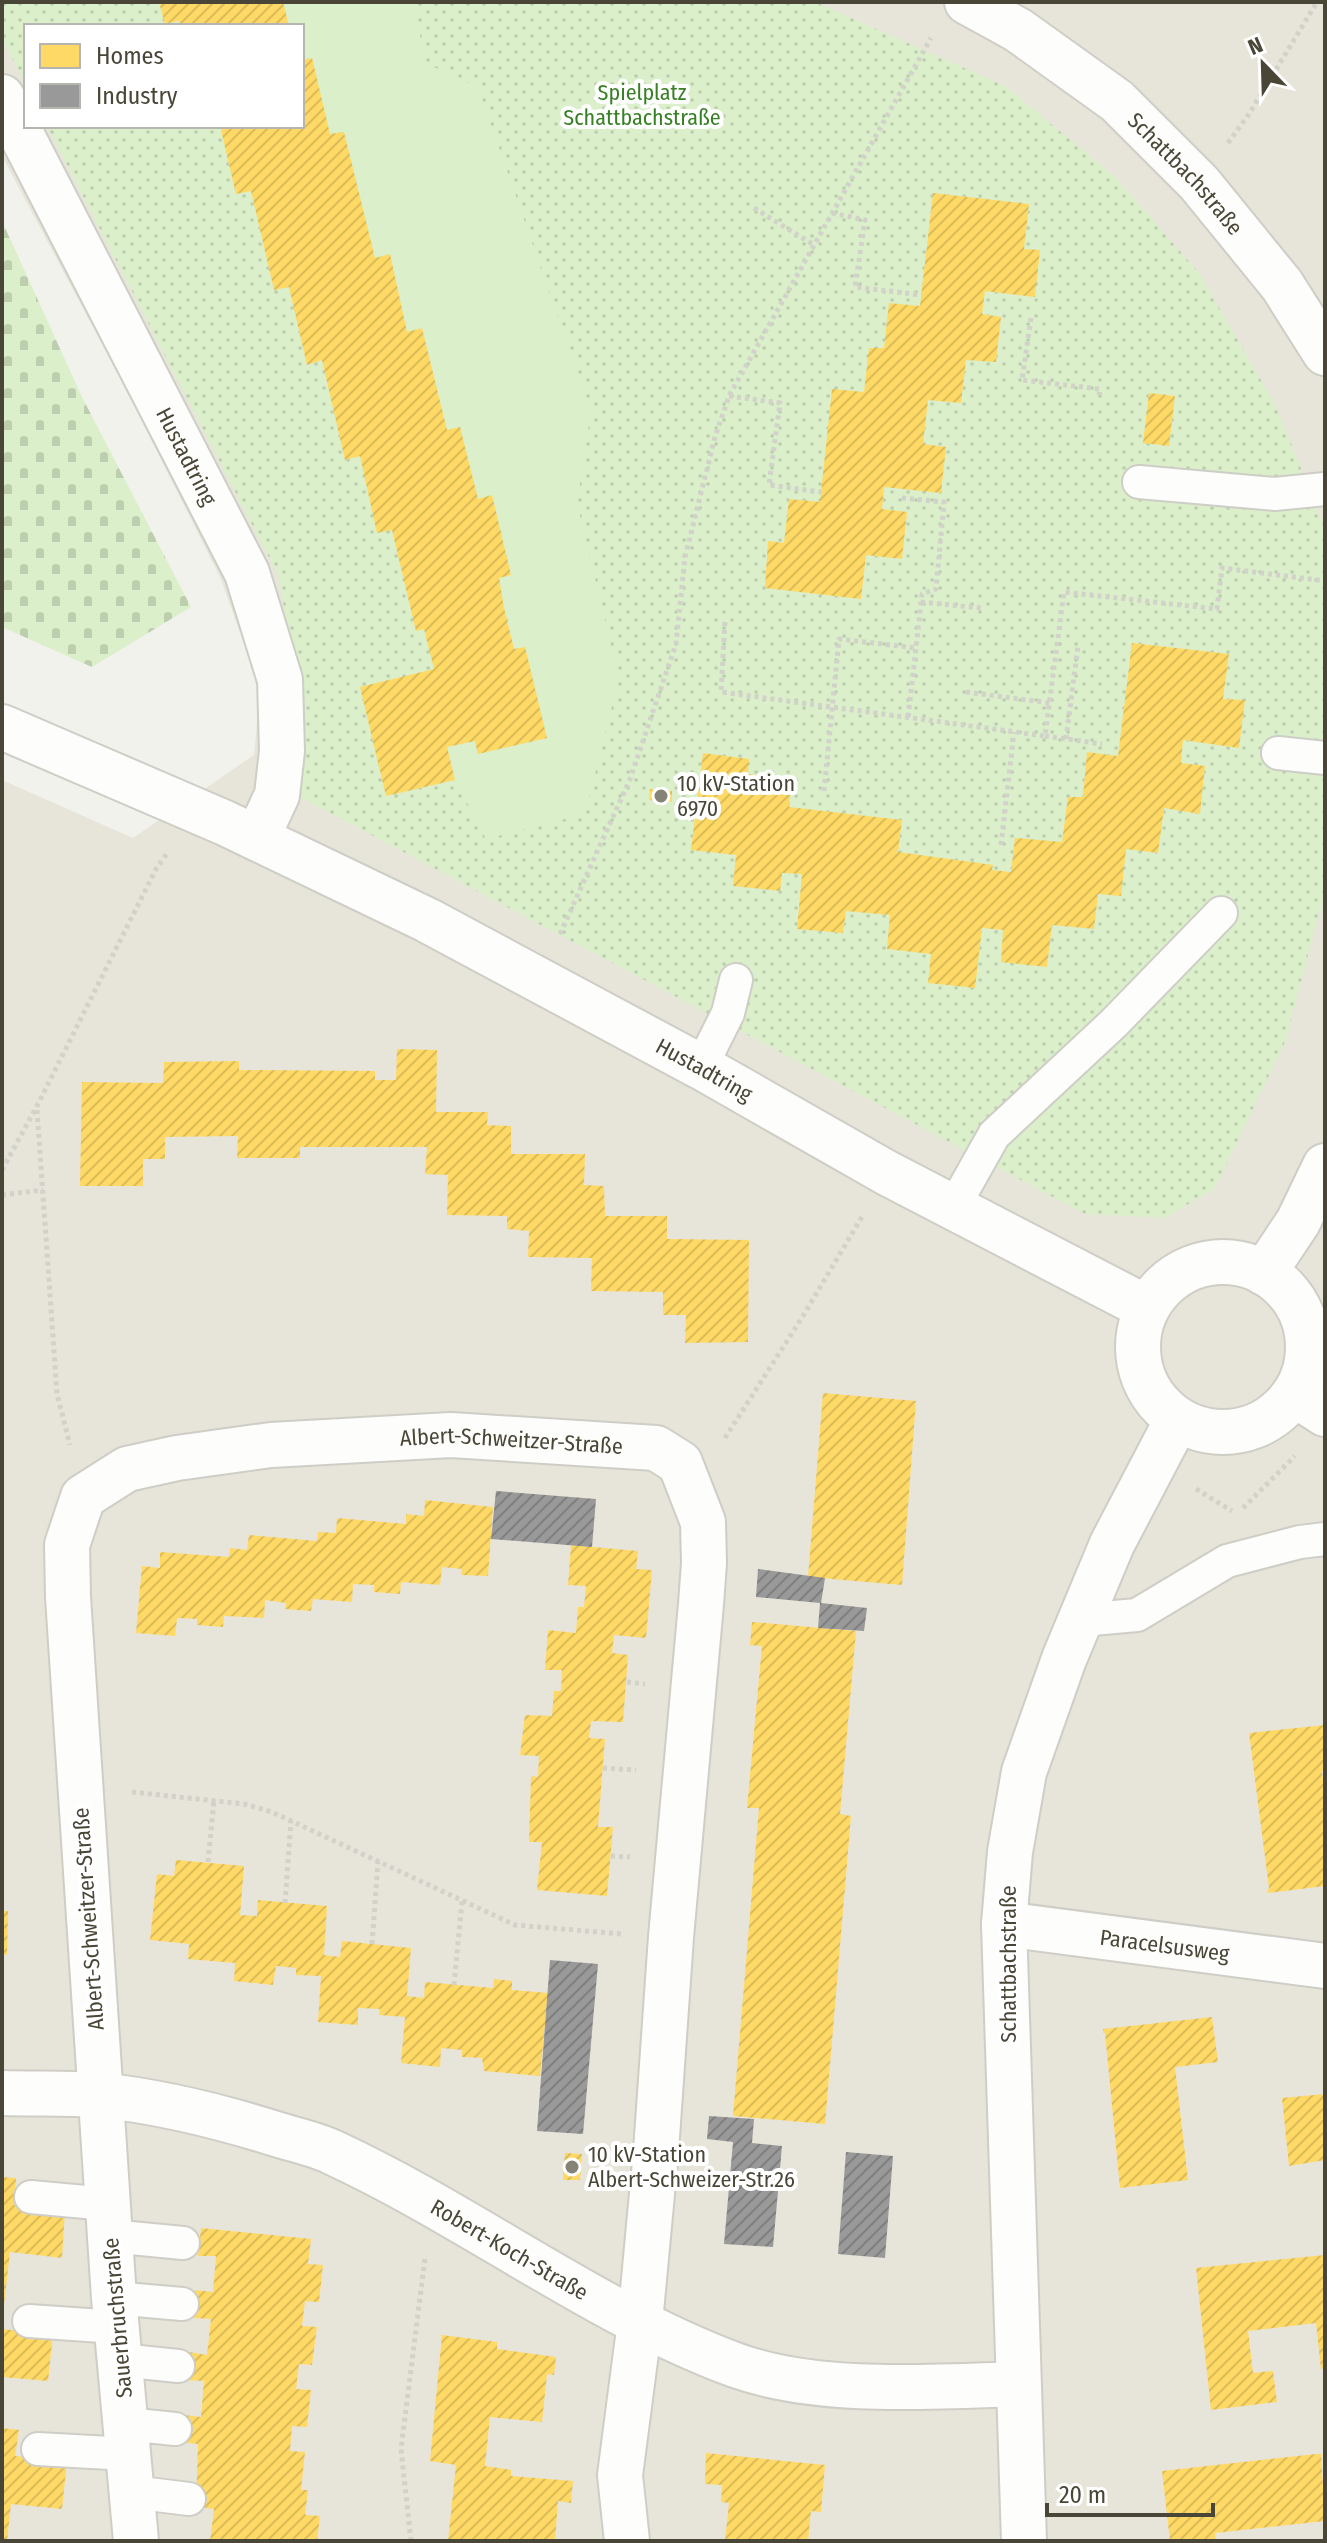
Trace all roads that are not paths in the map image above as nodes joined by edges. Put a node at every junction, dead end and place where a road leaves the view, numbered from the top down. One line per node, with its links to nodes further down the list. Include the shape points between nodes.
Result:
1 (967, 2): 2 (street, Schattbachstraße)
2 (1025, 16): 4 (street, Schattbachstraße, via 1199,183 1282,285)
3 (2, 97): 10 (street, Hustadtring, via 247,573 280,680 277,795)
4 (1324, 349)
5 (1139, 482): 6 (lane, via 1275,494)
6 (1325, 489)
7 (2, 727): 10 (street, Hustadtring)
8 (1278, 753): 9 (lane)
9 (1325, 758)
10 (257, 838): 13 (street, Hustadtring, via 427,920)
11 (1221, 913): 15 (lane, via 994,1135)
12 (736, 980): 13 (lane, via 728,1013)
13 (701, 1067): 15 (street, Hustadtring)
14 (1325, 1166): 16 (street, via 1298,1222)
15 (953, 1208): 17 (street, Hustadtring)
16 (1264, 1273): 17 (street, via 1228,1262 1190,1268 1158,1291); 18 (street, via 1294,1300 1303,1318 1308,1337 1303,1376)
17 (1147, 1308): 19 (street, via 1137,1342 1138,1361 1151,1394)
18 (1307, 1419): 19 (street, via 1271,1417 1241,1431 1208,1430)
19 (1177, 1420): 21 (street, Schattbachstraße, via 1112,1544)
20 (1325, 1539): 21 (lane, via 1227,1561 1137,1615)
21 (1081, 1620): 22 (street, Schattbachstraße, via 1024,1772)
22 (1004, 1924): 23 (street, Paracelsusweg); 34 (street, Schattbachstraße)
23 (1325, 1966)
24 (2, 2093): 25 (street, Robert-Koch-Straße)
25 (100, 2095): 27 (street, Sauerbruchstraße); 31 (street, Robert-Koch-Straße, via 223,2117 331,2151); 31 (street, Albert-Schweitzer-Straße, via 67,1545 83,1497 127,1469 286,1444 451,1435 656,1448 680,1463 703,1522 704,1563)
26 (31, 2197): 27 (lane)
27 (108, 2220): 28 (lane); 32 (street, Sauerbruchstraße)
28 (183, 2243)
29 (182, 2304): 32 (lane)
30 (29, 2321): 32 (lane)
31 (640, 2322): 34 (street, Robert-Koch-Straße, via 737,2365 793,2379 922,2388); 40 (street, via 620,2475)
32 (117, 2328): 33 (lane); 37 (street, Sauerbruchstraße)
33 (178, 2366)
34 (1018, 2384): 41 (street, Schattbachstraße)
35 (175, 2429): 37 (lane)
36 (38, 2449): 37 (lane)
37 (129, 2457): 38 (lane); 39 (street, Sauerbruchstraße)
38 (189, 2499)
39 (136, 2541)
40 (627, 2541)
41 (1024, 2541)

